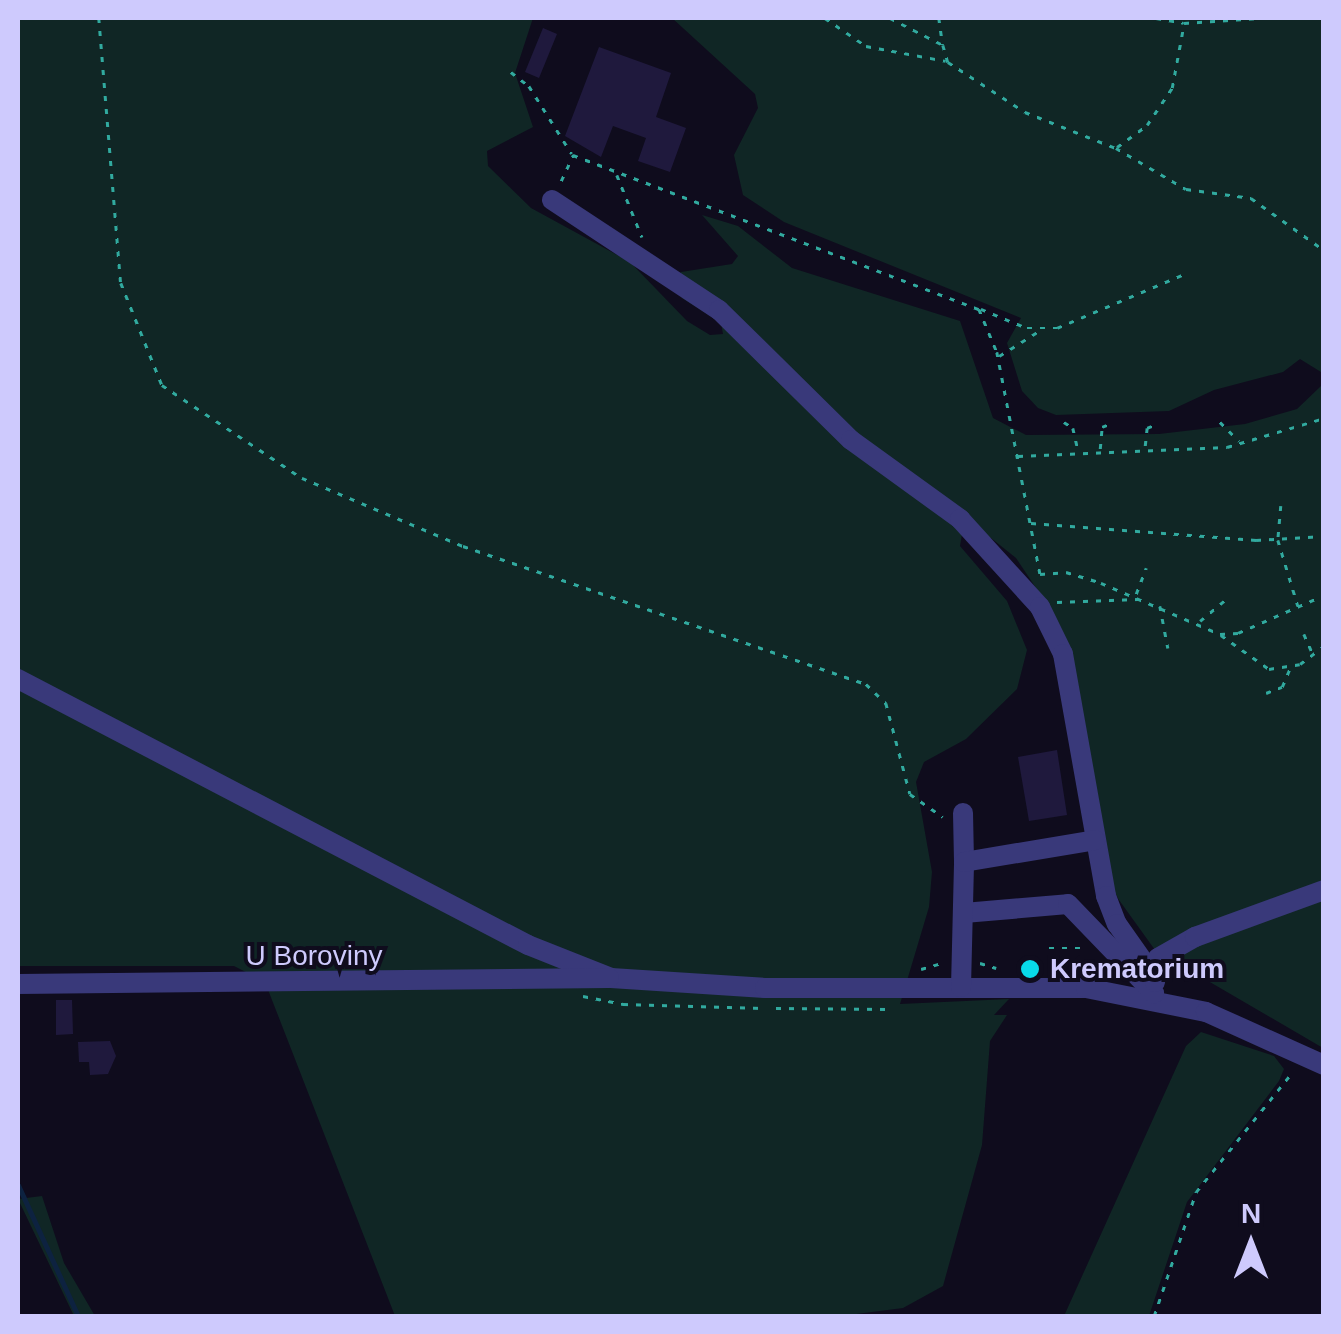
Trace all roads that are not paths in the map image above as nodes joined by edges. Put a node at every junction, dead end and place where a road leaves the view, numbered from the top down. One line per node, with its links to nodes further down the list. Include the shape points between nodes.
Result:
1 (552, 200): 4 (street, via 718,310 852,440 960,519 1049,620 1063,654)
2 (18, 679): 9 (street, via 528,945)
3 (963, 817): 5 (street)
4 (1095, 840): 5 (street); 8 (street, via 1117,924)
5 (964, 862): 7 (street)
6 (1324, 890): 8 (street, via 1195,937 1158,958)
7 (964, 913): 11 (street); 12 (street, via 1068,904)
8 (1154, 974): 12 (street)
9 (610, 978): 10 (street, U Boroviny, via 572,984); 11 (street)
10 (18, 984)
11 (961, 987): 12 (street, via 1086,988)
12 (1159, 998): 13 (street)
13 (1324, 1065)

